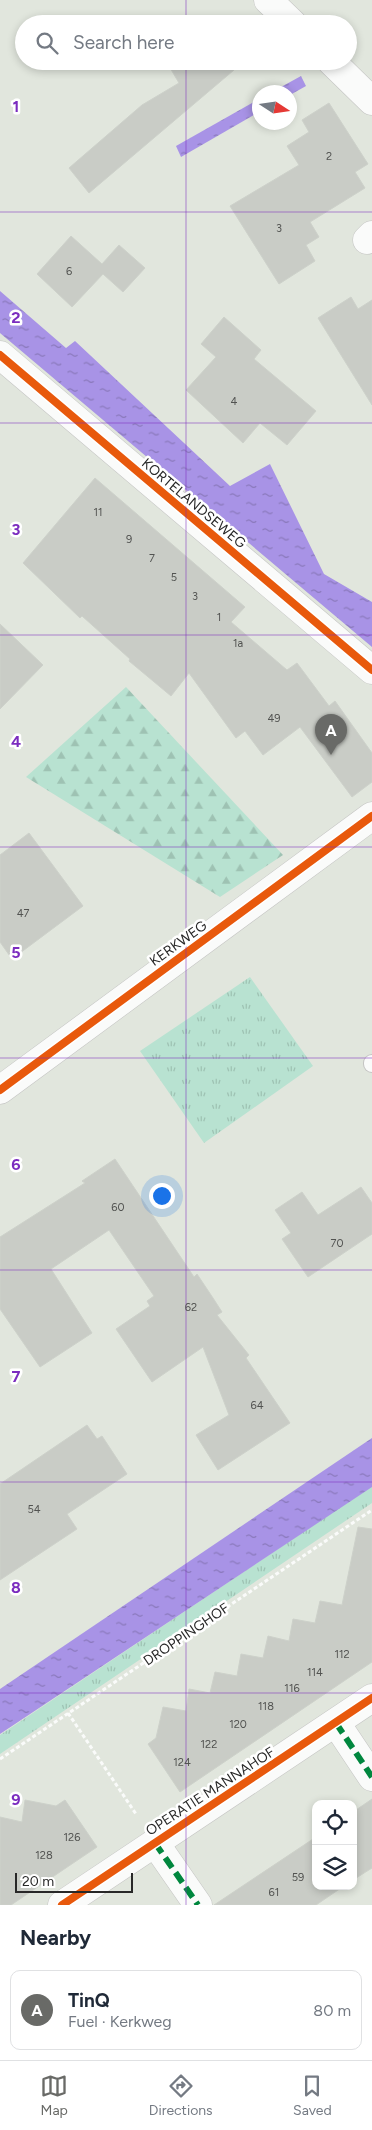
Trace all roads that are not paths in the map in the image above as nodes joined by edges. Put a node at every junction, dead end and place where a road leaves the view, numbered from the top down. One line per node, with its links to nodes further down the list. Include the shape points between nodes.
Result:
1 (268, 0): 2 (street)
2 (284, 15)
3 (341, 70): 4 (street)
4 (372, 101)
5 (0, 355): 6 (street, KORTELANDSEWEG)
6 (372, 670)
7 (372, 816): 8 (street, KERKWEG)
8 (0, 1090)
9 (372, 1698): 10 (street, OPERATIE MANNAHOF)
10 (336, 1723): 11 (street); 12 (street, OPERATIE MANNAHOF)
11 (372, 1777)
12 (155, 1843): 13 (street, OPERATIE MANNAHOF); 14 (street)
13 (62, 1905)
14 (198, 1905)

